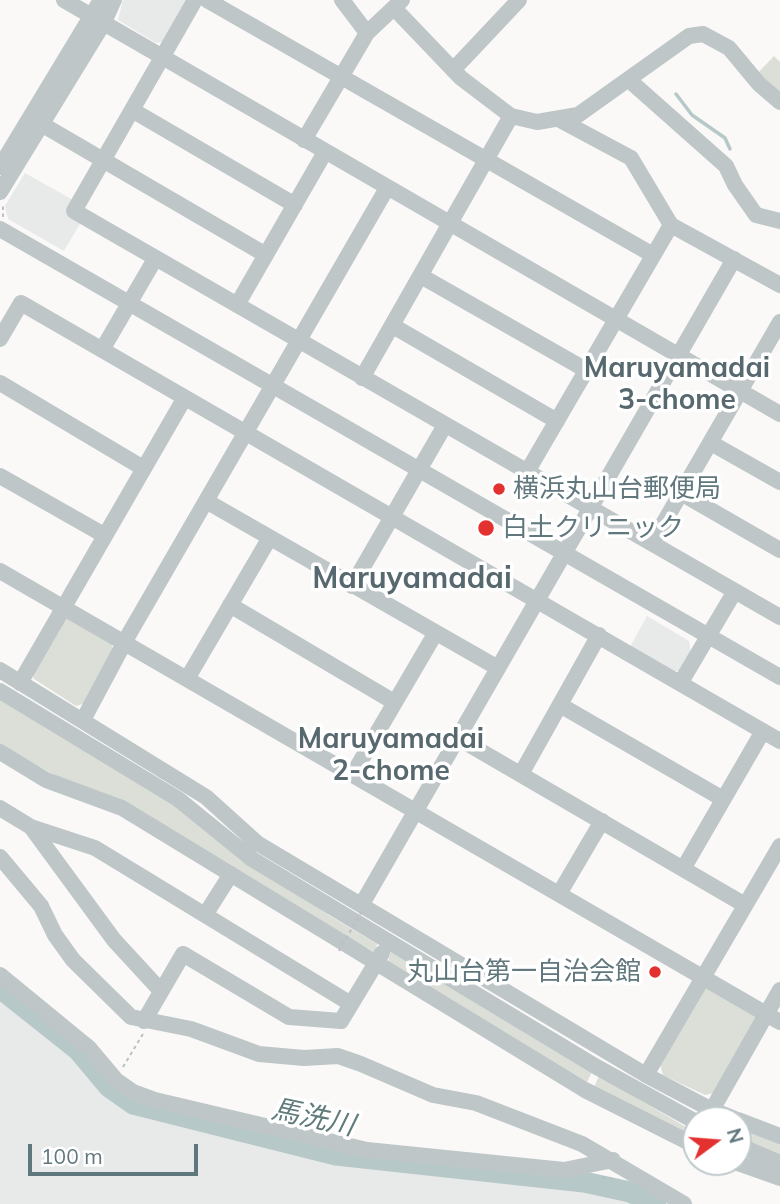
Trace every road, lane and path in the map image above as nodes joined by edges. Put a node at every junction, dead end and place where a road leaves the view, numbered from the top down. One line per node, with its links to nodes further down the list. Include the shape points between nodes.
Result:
1 (64, 0): 9 (street)
2 (101, 0): 9 (street)
3 (114, 0): 9 (street)
4 (195, 0): 11 (street)
5 (207, 0): 13 (street)
6 (342, 0): 10 (street)
7 (519, 0): 12 (street)
8 (398, 4): 10 (street); 12 (street)
9 (97, 21): 11 (street); 19 (street)
10 (367, 33): 13 (street)
11 (161, 58): 16 (street); 20 (street)
12 (453, 70): 17 (street)
13 (339, 78): 20 (street); 23 (street)
14 (628, 80): 15 (street, via 689,36 703,34 729,48); 18 (street, via 595,106); 28 (street, via 726,166 756,215)
15 (780, 102)
16 (132, 110): 22 (street); 27 (street)
17 (511, 116): 18 (street, via 537,122); 23 (street)
18 (560, 120): 31 (street, via 631,158)
19 (36, 121): 22 (street); 24 (street); 26 (street)
20 (304, 140): 21 (street)
21 (325, 152): 25 (street); 27 (street)
22 (102, 160): 32 (street); 34 (street, via 74,211)
23 (487, 162): 30 (street); 33 (street)
24 (0, 167)
25 (387, 188): 30 (street); 44 (street)
26 (4, 195): 29 (path)
27 (295, 205): 32 (street)
28 (780, 221)
29 (2, 224): 38 (street)
30 (450, 225): 36 (street); 40 (street)
31 (671, 225): 33 (street); 35 (street)
32 (266, 255): 39 (street)
33 (653, 255): 40 (street)
34 (155, 258): 38 (street); 39 (street)
35 (734, 259): 37 (street); 46 (street)
36 (421, 276): 41 (street); 47 (street)
37 (780, 285)
38 (129, 304): 45 (street); 50 (street)
39 (237, 305): 44 (street)
40 (616, 319): 46 (street); 47 (street)
41 (393, 326): 48 (street); 54 (street)
42 (778, 328): 51 (street)
43 (0, 339): 45 (street, via 21,303)
44 (299, 342): 48 (street); 50 (street)
45 (102, 351): 52 (street)
46 (679, 355): 51 (street); 65 (street)
47 (586, 370): 54 (street)
48 (362, 378): 55 (street)
49 (0, 383): 58 (street)
50 (273, 388): 56 (street); 59 (street)
51 (740, 391): 53 (street); 57 (street)
52 (184, 399): 56 (street); 58 (street)
53 (780, 414)
54 (556, 421): 60 (street)
55 (445, 425): 59 (street); 60 (street)
56 (245, 433): 64 (street); 66 (street)
57 (711, 443): 62 (street); 63 (street)
58 (143, 468): 67 (street)
59 (418, 471): 66 (street); 71 (street)
60 (527, 472): 65 (street)
61 (0, 475): 67 (street)
62 (780, 482)
63 (681, 493): 69 (street); 70 (street)
64 (205, 501): 68 (street); 82 (street)
65 (590, 508): 69 (street); 71 (street)
66 (391, 517): 73 (street); 75 (street)
67 (104, 535): 77 (street)
68 (269, 539): 73 (street); 76 (street)
69 (653, 544): 74 (street)
70 (780, 550)
71 (565, 552): 75 (street); 81 (street)
72 (0, 571): 77 (street)
73 (352, 586): 79 (street)
74 (735, 590): 78 (street); 81 (street)
75 (537, 600): 80 (street); 83 (street)
76 (230, 605): 86 (street); 90 (street)
77 (63, 607): 82 (street); 87 (street)
78 (780, 617)
79 (435, 634): 83 (street); 90 (street)
80 (599, 635): 88 (street); 91 (street)
81 (707, 636): 85 (street); 88 (street)
82 (124, 642): 86 (street); 92 (street)
83 (498, 668): 94 (street)
84 (0, 670): 87 (street)
85 (780, 677)
86 (187, 679): 97 (street)
87 (20, 682): 92 (street)
88 (681, 682): 93 (street)
89 (0, 691): 112 (street, via 178,799 252,859)
90 (394, 702): 97 (street)
91 (560, 705): 98 (street); 99 (street)
92 (83, 720): 110 (street, via 206,797 257,843)
93 (763, 731): 95 (street); 99 (street)
94 (458, 738): 98 (street); 101 (street)
95 (780, 741)
96 (0, 752): 107 (street, via 46,780 122,808)
97 (353, 774): 101 (street)
98 (521, 774): 102 (street)
99 (723, 799): 106 (street)
100 (0, 808): 103 (street)
101 (415, 811): 108 (street); 110 (street)
102 (602, 821): 106 (street); 108 (street)
103 (31, 827): 111 (street, via 96,848); 118 (street, via 114,940)
104 (780, 846): 109 (street)
105 (0, 857): 121 (street, via 41,906 73,960 131,1017)
106 (683, 869): 109 (street)
107 (232, 874): 111 (street); 114 (street)
108 (559, 894): 116 (street)
109 (745, 905): 116 (street)
110 (362, 907): 113 (path, bridge); 123 (street)
111 (205, 915): 119 (street)
112 (388, 942): 114 (street); 126 (street)
113 (339, 951)
114 (376, 962): 119 (street); 129 (street, via 585,1090)
115 (0, 975): 122 (street)
116 (703, 977): 120 (street); 123 (street)
117 (780, 990): 120 (street)
118 (161, 991): 119 (street, via 183,954 289,1017 341,1021); 121 (street)
119 (351, 1004)
120 (773, 1018): 125 (street)
121 (145, 1023): 122 (path, via 142,1039); 131 (street, via 191,1029 259,1054 338,1056 433,1096 489,1107)
122 (118, 1073): 131 (street, via 133,1092 155,1100 367,1150 564,1170)
123 (646, 1075): 124 (street)
124 (704, 1106)
125 (715, 1106)
126 (682, 1114)
127 (752, 1125): 128 (street)
128 (780, 1136)
129 (682, 1139)
130 (752, 1150): 132 (street)
131 (613, 1160): 135 (street)
132 (780, 1163)
133 (752, 1168): 134 (street)
134 (780, 1178)
135 (684, 1204)

